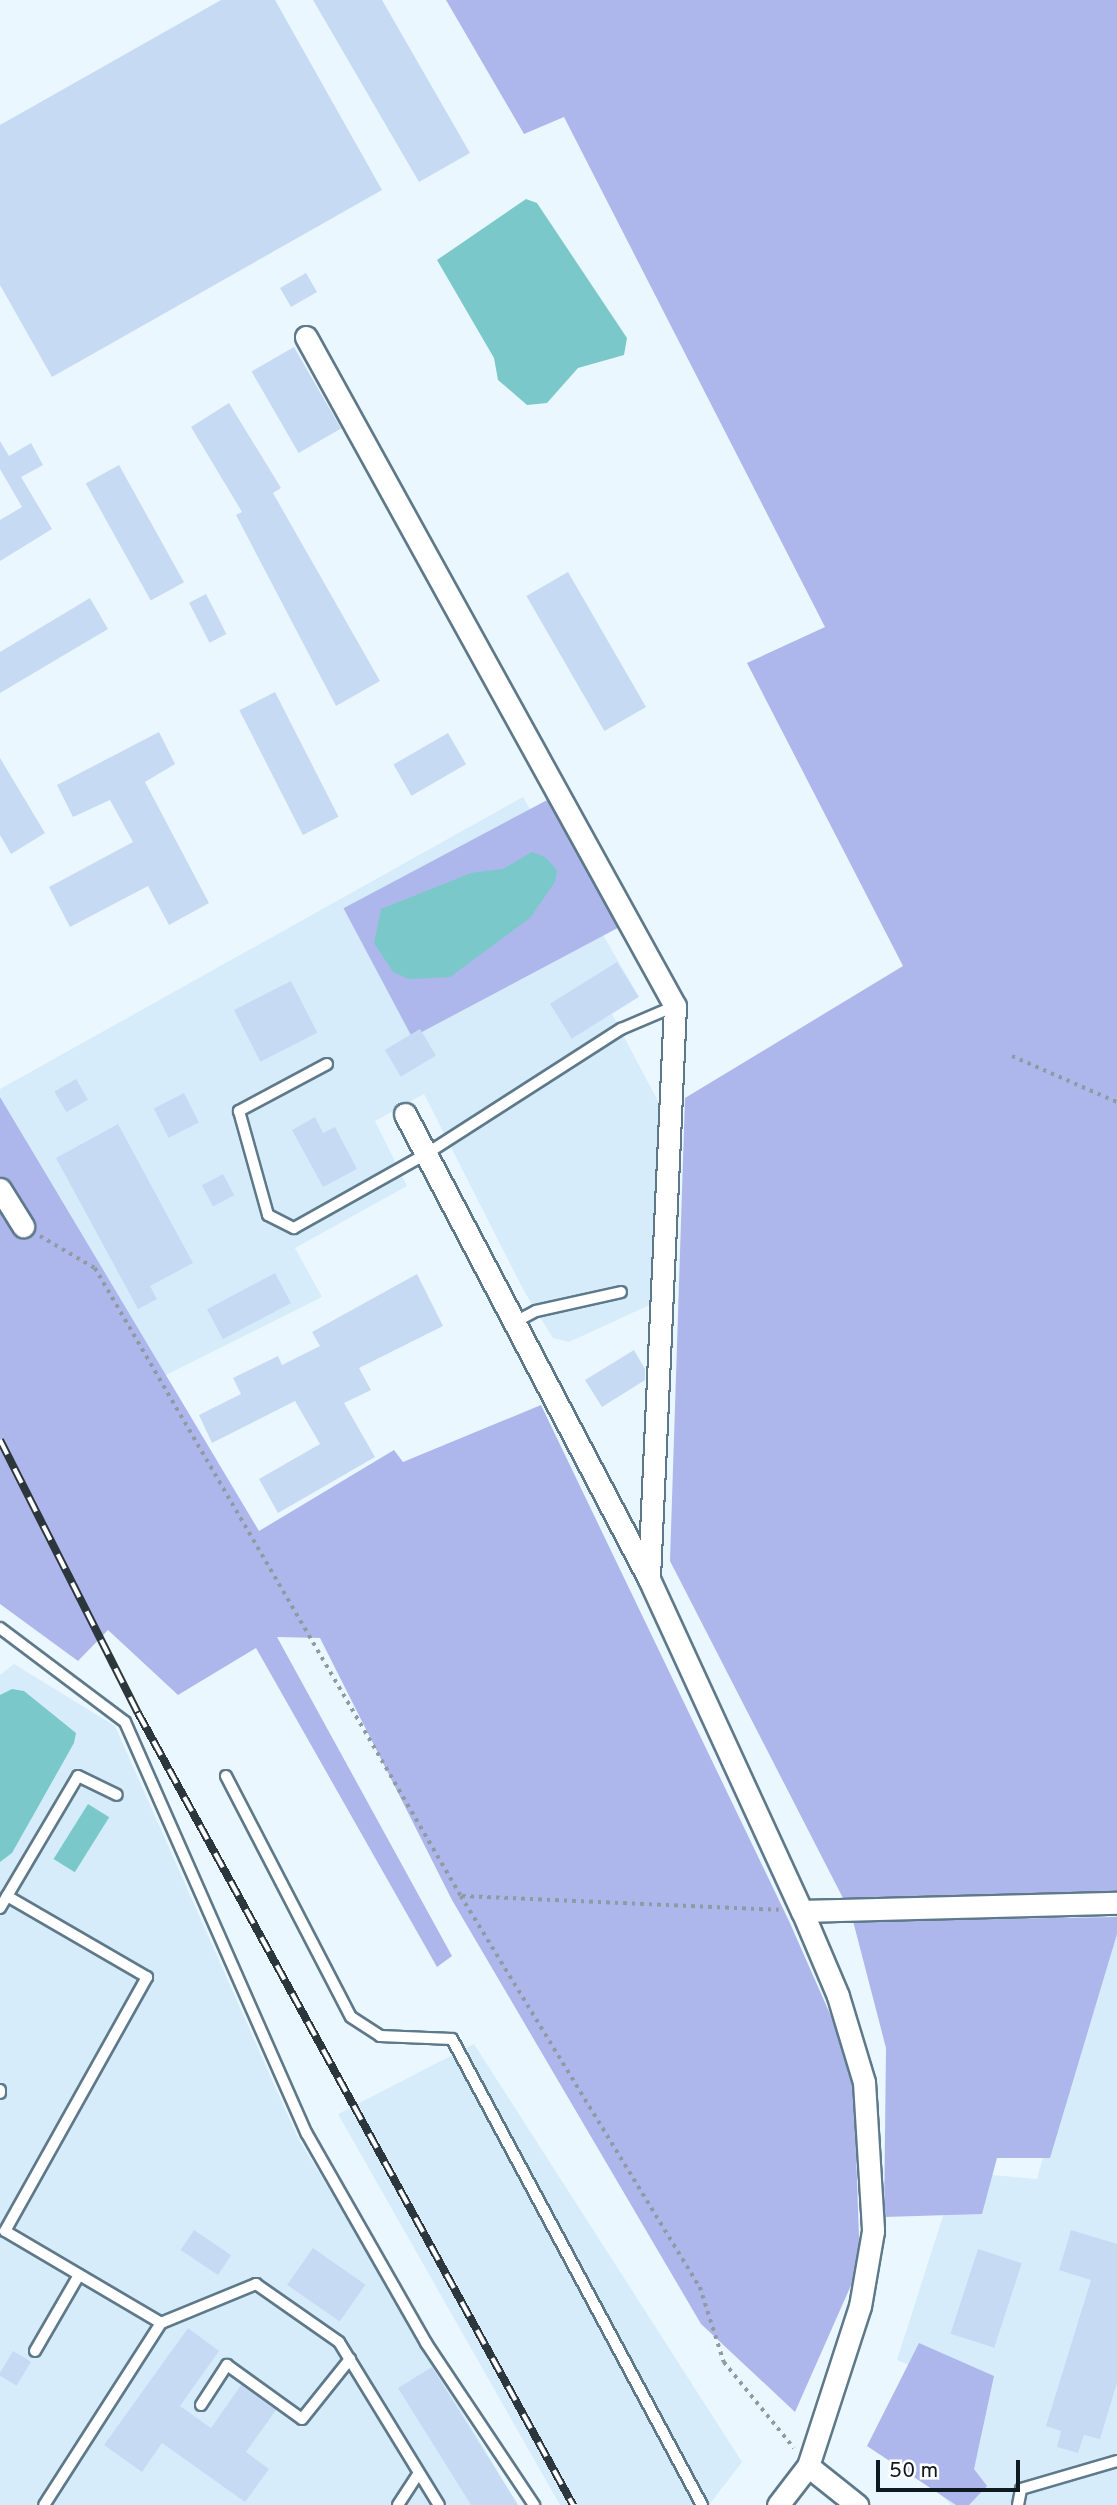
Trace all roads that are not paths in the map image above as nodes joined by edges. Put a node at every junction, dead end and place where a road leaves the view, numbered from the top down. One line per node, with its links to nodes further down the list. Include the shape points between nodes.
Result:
1 (306, 337): 2 (street)
2 (675, 1006): 5 (lane, via 621,1029); 10 (street)
3 (327, 1064): 5 (lane, via 239,1111 268,1215 294,1228)
4 (405, 1114): 5 (street)
5 (426, 1154): 9 (street)
6 (0, 1189): 7 (street)
7 (23, 1226)
8 (621, 1292): 9 (lane, via 536,1311)
9 (517, 1321): 10 (street)
10 (649, 1579): 17 (street)
11 (0, 1628): 29 (lane, via 125,1723 307,2134 426,2343)
12 (226, 1776): 30 (lane, via 351,2017 380,2036 452,2039)
13 (117, 1795): 14 (lane, via 78,1776)
14 (8, 1896): 16 (lane); 18 (lane, via 147,1978 5,2231)
15 (1117, 1903): 17 (street)
16 (0, 1908)
17 (802, 1911): 24 (street, via 838,1996 864,2082 873,2231 860,2306)
18 (79, 2275): 19 (lane); 20 (lane)
19 (161, 2323): 21 (lane, via 256,2284 339,2342); 26 (lane)
20 (35, 2351)
21 (349, 2359): 22 (lane, via 302,2419 227,2365); 25 (lane)
22 (201, 2405)
23 (1117, 2461): 33 (lane, via 1021,2489)
24 (808, 2466): 31 (street); 32 (street)
25 (419, 2473): 27 (lane); 28 (lane)
26 (44, 2505)
27 (398, 2505)
28 (439, 2505)
29 (534, 2505)
30 (702, 2505)
31 (778, 2505)
32 (857, 2505)
33 (1018, 2505)

